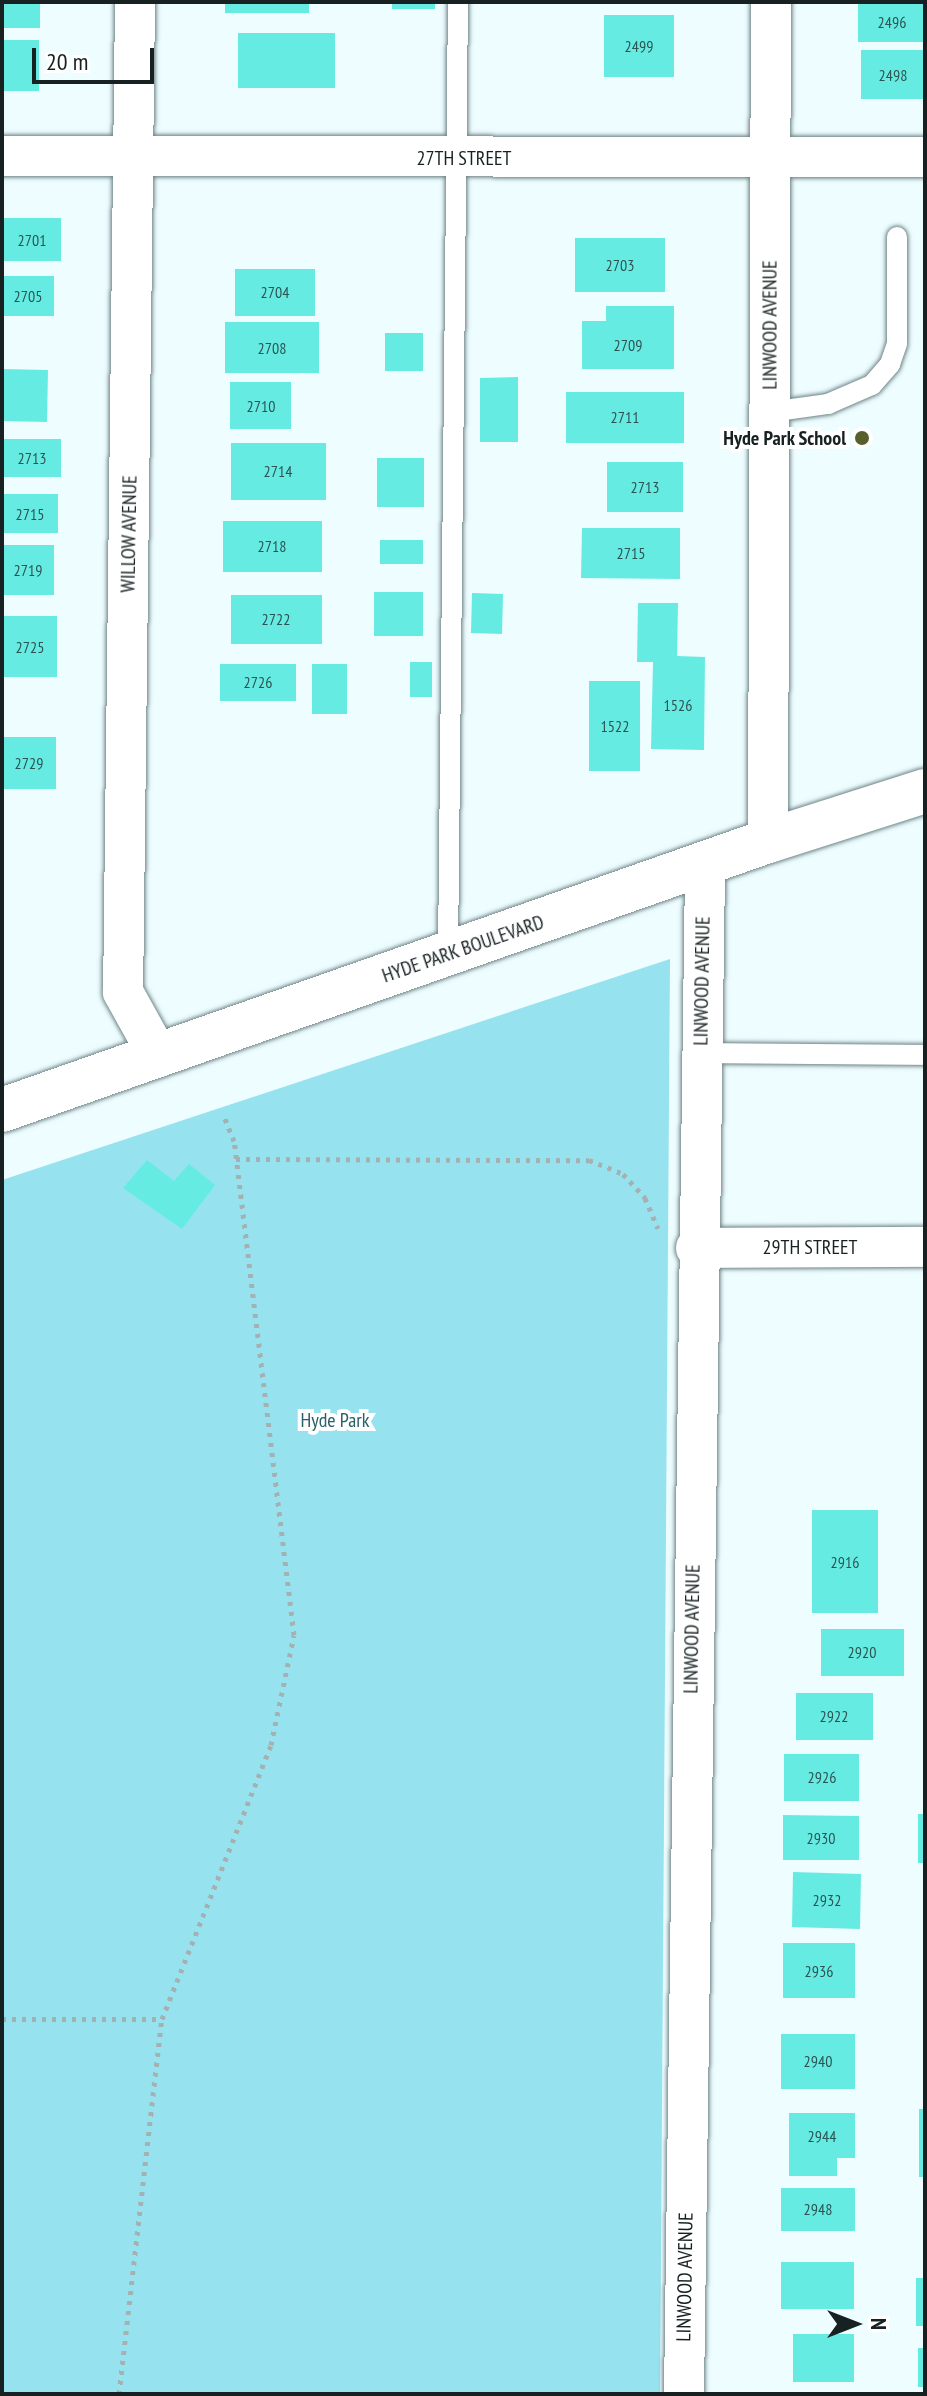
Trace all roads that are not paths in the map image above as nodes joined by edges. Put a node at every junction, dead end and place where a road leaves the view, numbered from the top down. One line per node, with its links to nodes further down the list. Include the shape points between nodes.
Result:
1 (135, 2): 5 (street, WILLOW AVENUE)
2 (458, 2): 7 (lane)
3 (771, 2): 8 (street, LINWOOD AVENUE)
4 (2, 156): 5 (street, 27TH STREET)
5 (134, 157): 7 (street, 27TH STREET); 17 (street, WILLOW AVENUE, via 123,992)
6 (925, 157): 8 (street, 27TH STREET)
7 (457, 158): 8 (street, 27TH STREET); 14 (lane)
8 (771, 160): 10 (street, LINWOOD AVENUE)
9 (897, 237): 10 (lane, via 897,344 890,364 872,385 828,404)
10 (770, 412): 12 (street, LINWOOD AVENUE)
11 (925, 791): 12 (main road, HYDE PARK BOULEVARD)
12 (768, 841): 13 (main road, HYDE PARK BOULEVARD)
13 (705, 864): 14 (main road, HYDE PARK BOULEVARD); 15 (street, LINWOOD AVENUE)
14 (448, 954): 17 (main road, HYDE PARK BOULEVARD)
15 (701, 1053): 16 (lane); 19 (street, LINWOOD AVENUE)
16 (925, 1055)
17 (159, 1057): 18 (main road, HYDE PARK BOULEVARD)
18 (2, 1110)
19 (677, 1245): 20 (street, 29TH STREET); 21 (street, LINWOOD AVENUE)
20 (925, 1247)
21 (684, 2394)

